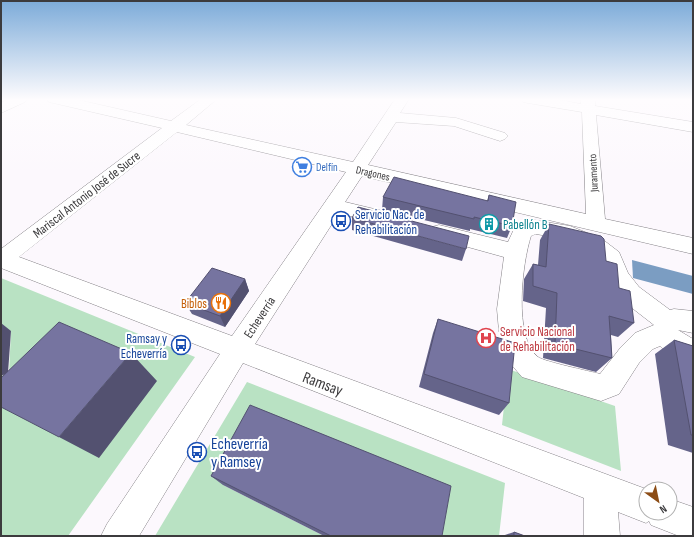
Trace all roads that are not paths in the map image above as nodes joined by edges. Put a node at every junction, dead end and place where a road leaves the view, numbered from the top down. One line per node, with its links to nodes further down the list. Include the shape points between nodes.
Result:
1 (161, 124): 7 (street, Dragones)
2 (178, 124): 7 (street, Mariscal Antonio José de Sucre)
3 (386, 124): 10 (street, Echeverría)
4 (462, 124): 9 (street)
5 (589, 124): 12 (street, Juramento)
6 (680, 124): 8 (street)
7 (174, 127): 10 (street, Dragones); 15 (street, Mariscal Antonio José de Sucre)
8 (693, 127)
9 (500, 136)
10 (357, 169): 11 (street, Echeverría); 12 (street, Dragones)
11 (333, 205): 14 (street); 18 (street, Echeverría)
12 (596, 224): 13 (street, Dragones)
13 (693, 246)
14 (515, 252): 17 (street, via 522,232 533,227 570,233 595,244 611,258 618,277 631,294); 17 (street, via 509,309 512,331 519,355 531,368 601,388 609,386 630,355 644,341)
15 (1, 259): 18 (street, Ramsay)
16 (693, 322): 17 (street, via 674,319)
17 (666, 327): 19 (street, via 673,342)
18 (237, 350): 20 (street, Ramsay); 24 (street, Echeverría)
19 (693, 352)
20 (600, 489): 21 (street, Ramsay); 25 (street)
21 (638, 503)
22 (678, 518): 23 (street)
23 (693, 524)
24 (118, 536)
25 (602, 536)

